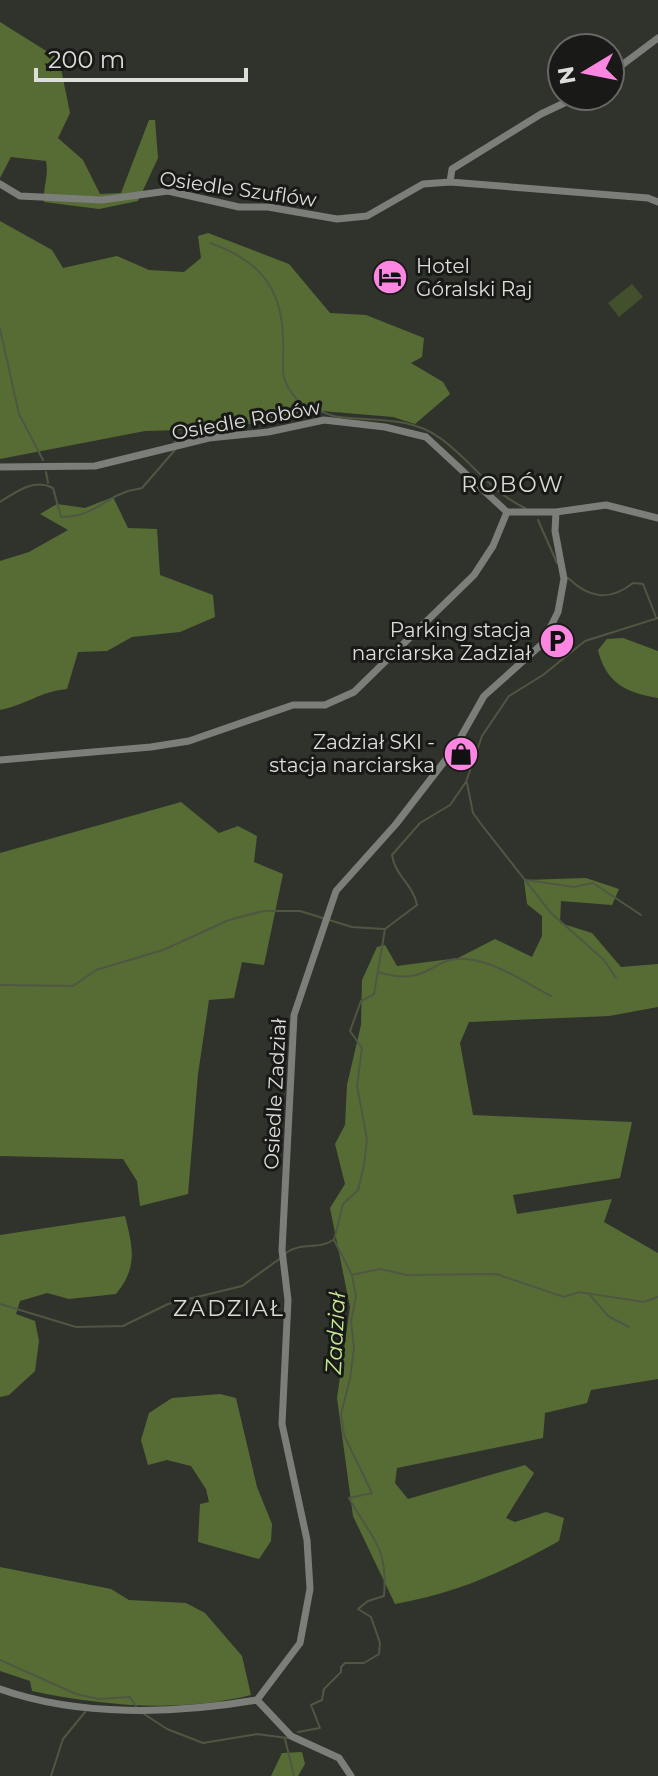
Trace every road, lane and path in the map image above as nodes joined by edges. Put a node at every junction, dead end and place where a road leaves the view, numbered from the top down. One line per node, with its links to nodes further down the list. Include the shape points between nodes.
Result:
1 (658, 38): 2 (street)
2 (626, 62)
3 (546, 112): 4 (street, via 452,169)
4 (450, 182): 5 (street, Osiedle Szuflów, via 423,184 367,216 337,219 214,203 168,191 102,200 20,196); 6 (street, Osiedle Szuflów)
5 (0, 184)
6 (658, 202)
7 (0, 467): 8 (street, Osiedle Robów, via 95,466 209,438 324,420 426,437)
8 (507, 512): 9 (street); 11 (street, via 474,575 354,692 325,705 293,705 189,741)
9 (556, 512): 10 (street, via 606,505); 13 (street, Osiedle Zadział, via 555,538 564,579 558,612 542,644 484,696 454,749 336,891 294,1015 282,1250 288,1300 282,1424 307,1540 310,1589 300,1643)
10 (658, 518)
11 (0, 760)
12 (0, 1689): 13 (street, via 61,1704 124,1708 206,1709)
13 (257, 1700): 14 (street, via 291,1736 339,1758)
14 (351, 1776)

